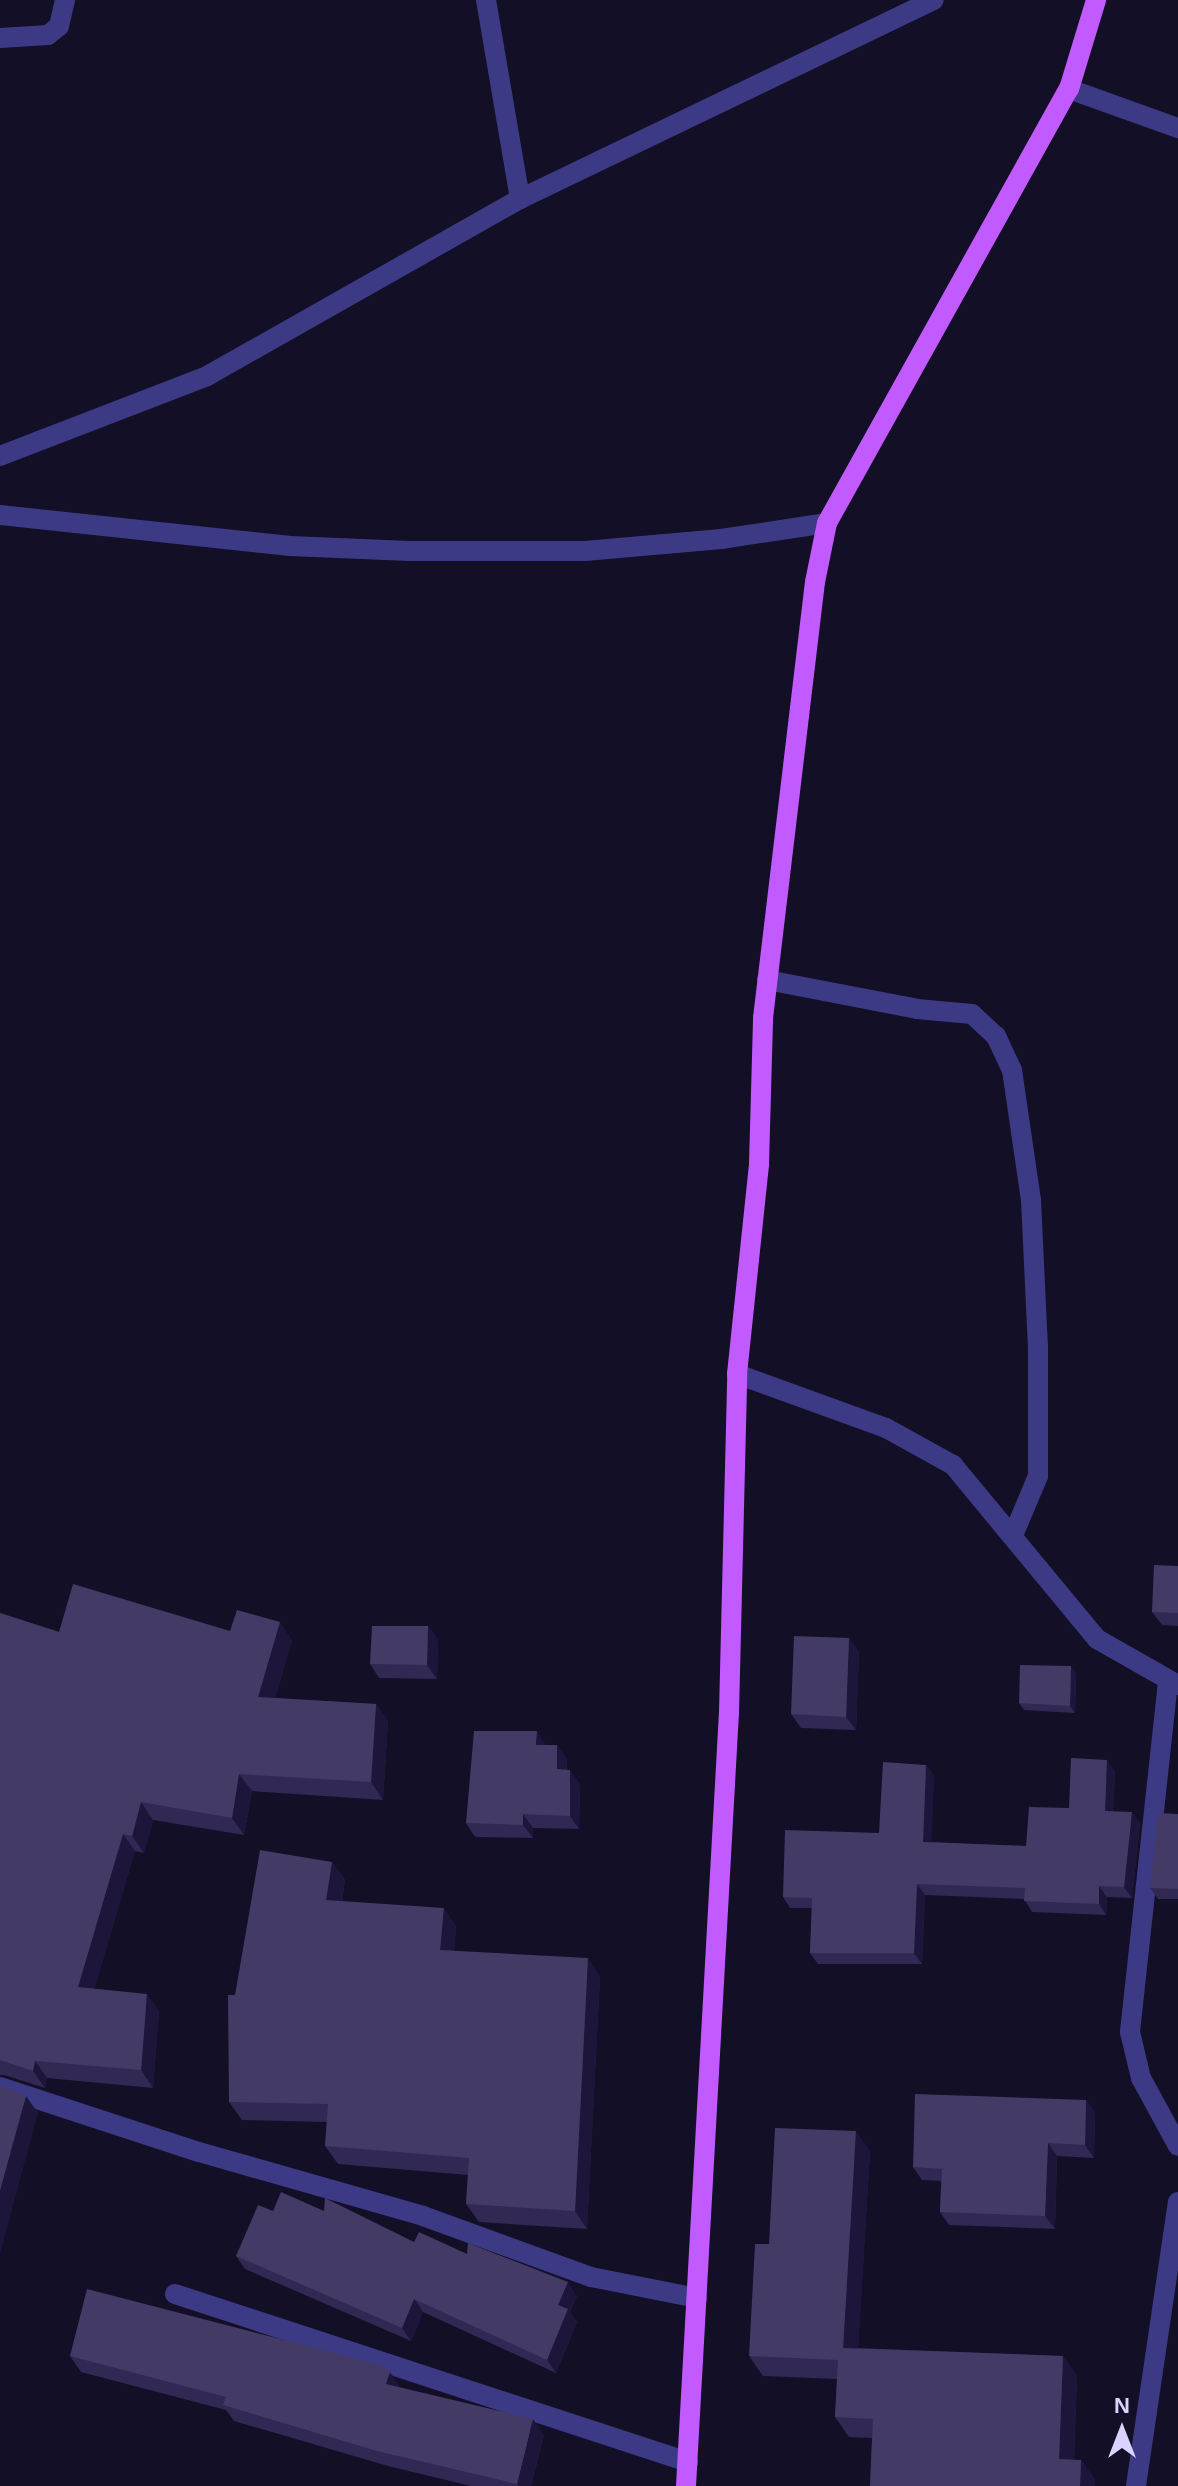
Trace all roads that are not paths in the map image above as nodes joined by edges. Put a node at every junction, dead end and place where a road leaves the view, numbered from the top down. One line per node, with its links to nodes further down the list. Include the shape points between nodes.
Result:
1 (65, 0): 5 (street, via 59,26 48,35)
2 (486, 0): 8 (street)
3 (934, 0): 8 (street)
4 (1096, 0): 6 (main road)
5 (0, 38)
6 (1069, 89): 7 (street); 11 (main road)
7 (1178, 128)
8 (520, 199): 9 (street, via 207,376)
9 (0, 456)
10 (0, 515): 11 (street, via 290,546 410,551 585,551)
11 (827, 523): 12 (main road, via 797,717)
12 (767, 980): 13 (main road, via 759,1164); 14 (street, via 917,1009 972,1014 996,1036 1012,1070 1031,1200 1038,1346 1038,1476)
13 (737, 1374): 14 (street, via 886,1428 953,1465); 20 (main road, via 729,1713)
14 (1014, 1533): 15 (street, via 1097,1639)
15 (1173, 1684): 17 (street, via 1130,2032 1141,2078)
16 (0, 2087): 20 (street, via 199,2152 423,2216 591,2277)
17 (1178, 2146)
18 (1178, 2202): 23 (street)
19 (175, 2294): 21 (street)
20 (697, 2298): 21 (main road)
21 (688, 2462): 22 (main road)
22 (686, 2486)
23 (1136, 2486)

